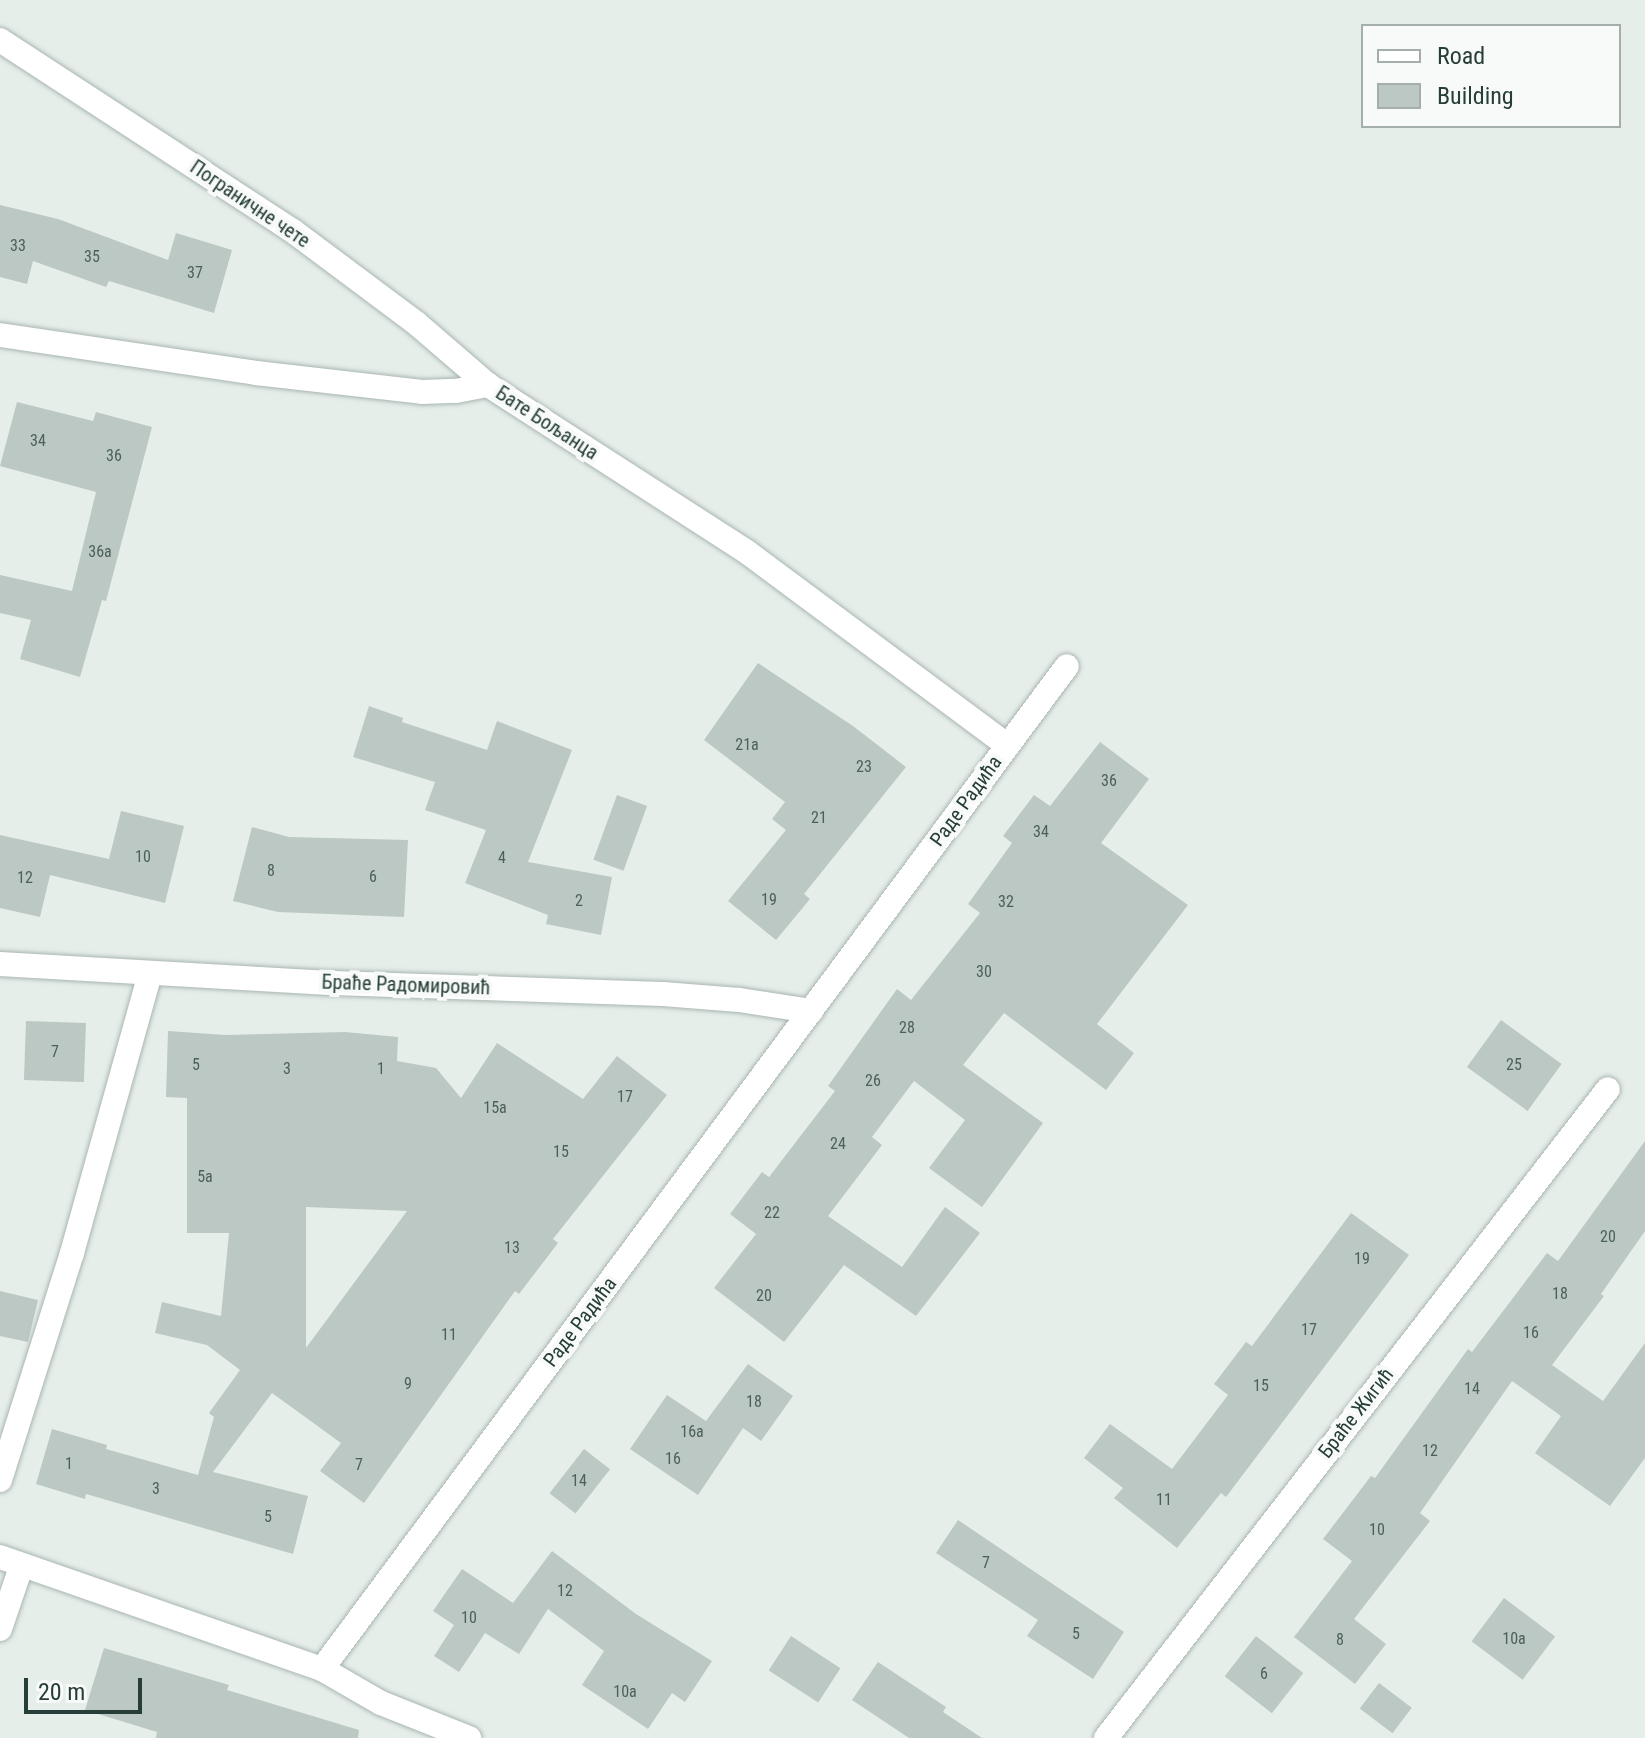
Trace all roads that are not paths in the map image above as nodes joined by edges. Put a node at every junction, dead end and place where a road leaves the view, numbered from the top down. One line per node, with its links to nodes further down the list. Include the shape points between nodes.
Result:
1 (0, 40): 3 (street, Пограничне чете, via 293,231 416,323)
2 (0, 335): 3 (street, Бате Бољанца, via 422,392)
3 (488, 385): 5 (street, Бате Бољанца, via 747,552)
4 (1067, 666): 5 (street, Раде Радића)
5 (1007, 745): 8 (street, Раде Радића)
6 (0, 964): 7 (street, Браће Радомировић)
7 (150, 974): 8 (street, Браће Радомировић, via 663,994); 10 (street, via 72,1253)
8 (811, 1011): 13 (street, Раде Радића)
9 (1608, 1089): 15 (street, Браће Жигић)
10 (0, 1480)
11 (10, 1562): 12 (street); 13 (street)
12 (0, 1629)
13 (322, 1669): 14 (street, via 381,1703)
14 (469, 1738)
15 (1106, 1738)

